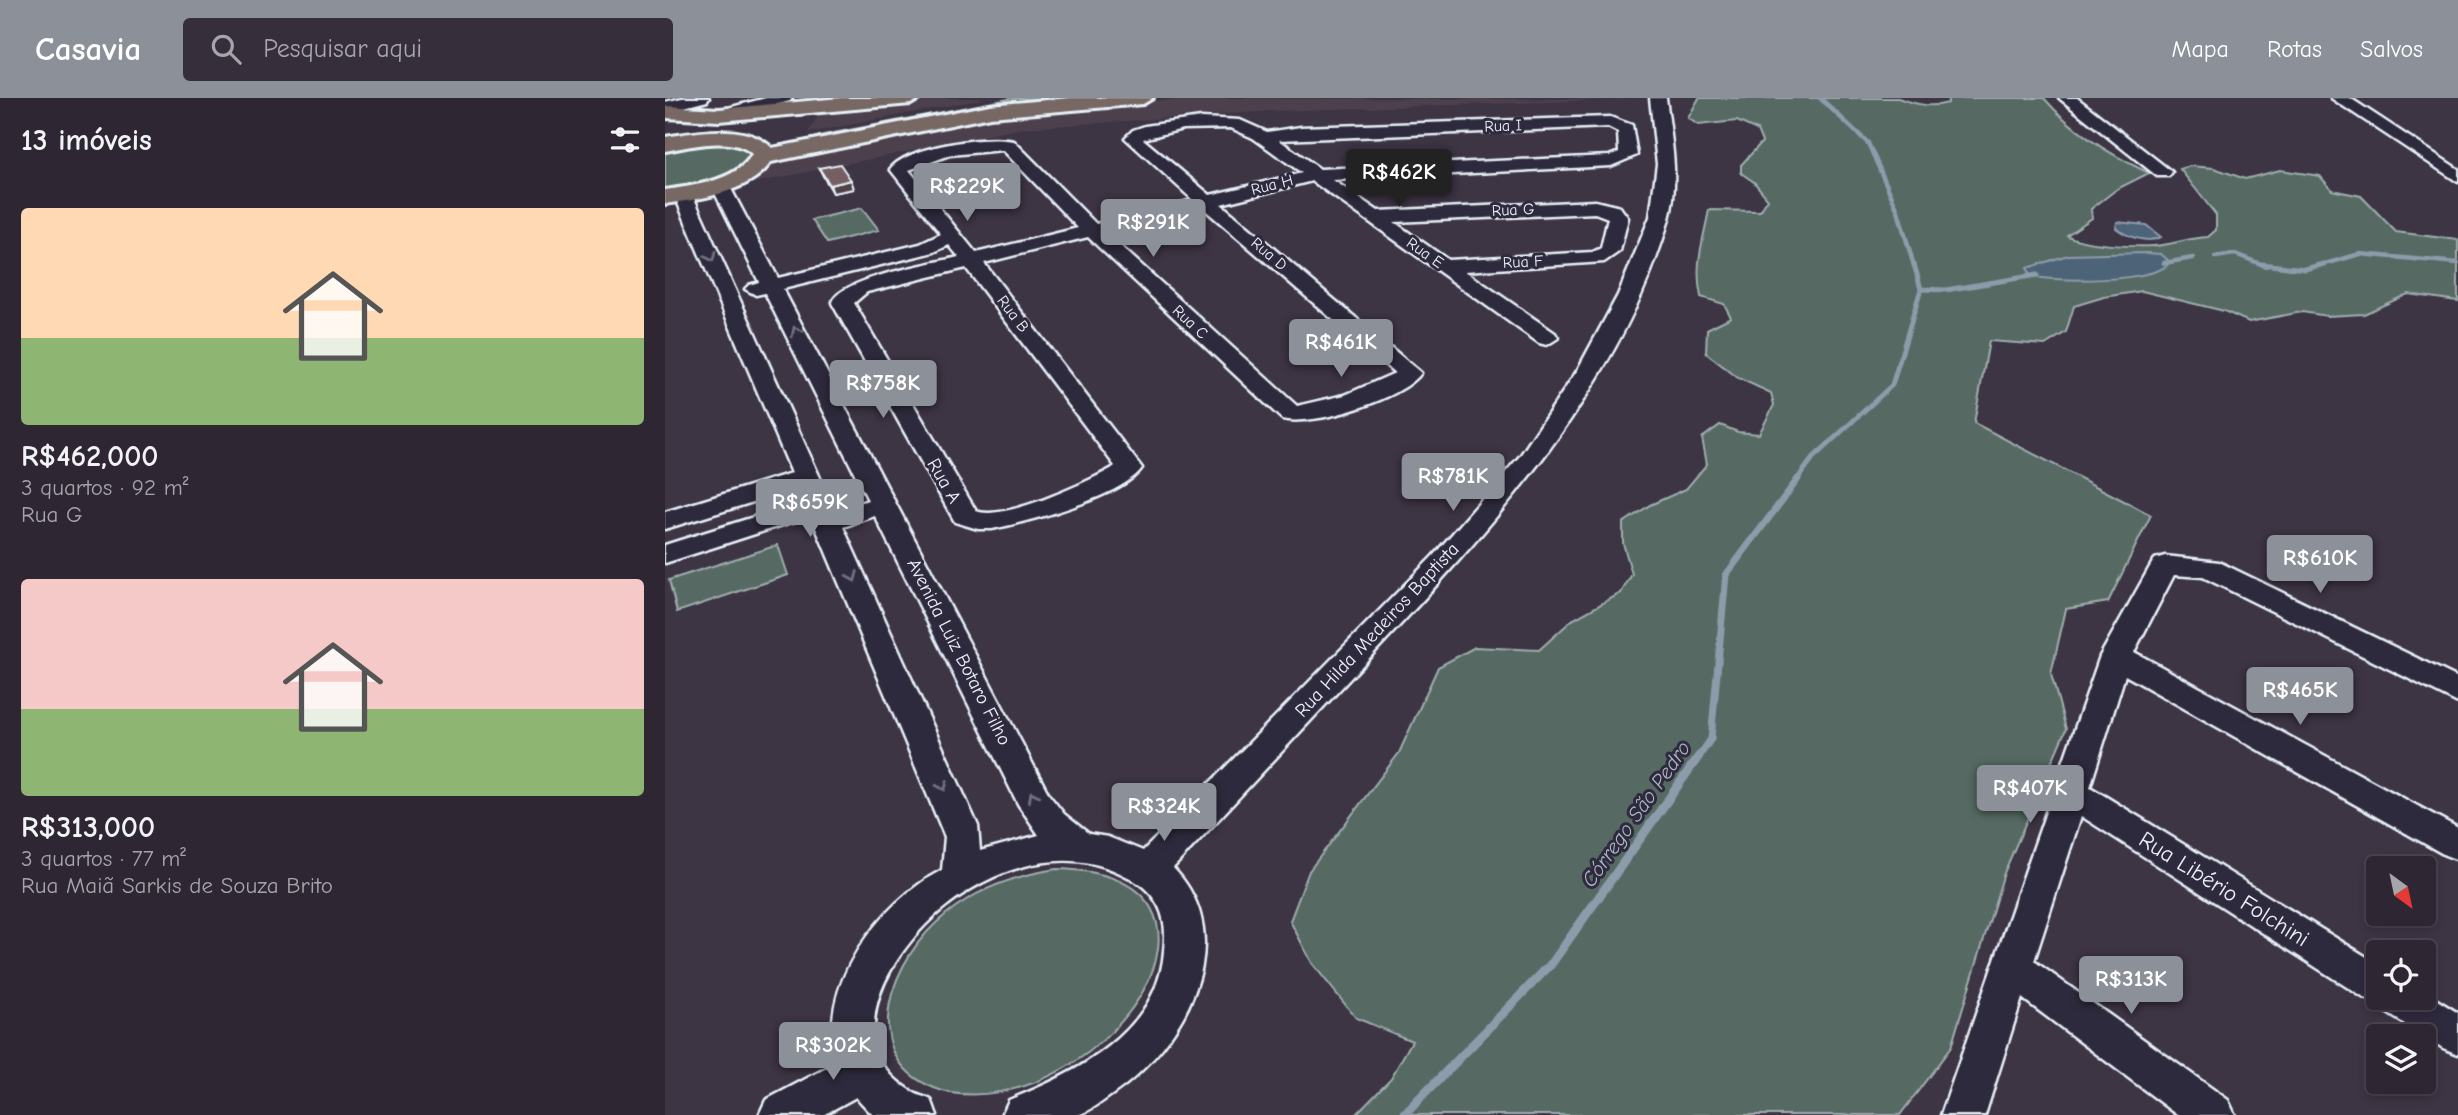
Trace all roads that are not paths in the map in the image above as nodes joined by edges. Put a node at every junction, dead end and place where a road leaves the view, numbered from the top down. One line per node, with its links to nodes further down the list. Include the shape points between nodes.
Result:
1 (701, 98): 9 (street)
2 (784, 98): 10 (street)
3 (911, 98): 10 (main road)
4 (1001, 98): 15 (main road)
5 (1143, 98): 15 (main road, via 990,111)
6 (1658, 98): 47 (street, Rua Hilda Medeiros Baptista, via 1666,164 1660,217 1629,295 1581,382 1529,461 1443,562)
7 (2067, 98): 18 (street)
8 (2339, 98): 20 (street)
9 (667, 111): 10 (main road); 13 (main road)
10 (719, 115)
11 (1134, 134): 12 (street, Rua E, via 1155,127 1233,123); 23 (street, Rua D, via 1137,143)
12 (1261, 138): 16 (street, Rua I, via 1315,132 1619,124 1626,129 1628,155); 19 (street, Rua E)
13 (726, 139): 14 (main road); 15 (main road)
14 (665, 144)
15 (761, 152): 21 (main road, via 750,171)
16 (1622, 159): 19 (street, Rua H)
17 (904, 163): 25 (street, Rua C, via 997,143 1014,150); 26 (street, Rua B, via 899,169)
18 (2163, 172)
19 (1315, 175): 23 (street, Rua H); 24 (street, Rua E)
20 (2458, 177)
21 (720, 185): 22 (main road); 30 (street, Avenida Luiz Botaro Filho)
22 (674, 196): 31 (street, one-way to 31)
23 (1207, 201): 25 (street, Rua H); 33 (street, Rua D)
24 (1374, 216): 28 (street, Rua G, via 1595,207 1610,210 1618,218 1610,251); 29 (street, Rua E)
25 (1091, 230): 26 (street, Rua H); 33 (street, Rua C, via 1291,414 1309,414 1394,385)
26 (955, 240): 27 (street); 27 (street, via 949,248); 34 (street, Rua B); 34 (street, Rua A, via 846,295 843,302 962,514 978,521 997,520 1108,484)
27 (923, 241): 30 (street)
28 (1601, 256): 29 (street, Rua F)
29 (1444, 266): 32 (street, Rua E)
30 (769, 278): 31 (street); 36 (street, Avenida Luiz Botaro Filho, one-way to 30)
31 (728, 296): 35 (street)
32 (1547, 338)
33 (1409, 373)
34 (1129, 467)
35 (809, 476): 37 (street); 38 (street)
36 (884, 504): 38 (street); 46 (street, Avenida Luiz Botaro Filho, one-way to 36, via 1036,804)
37 (715, 506): 39 (street); 40 (street)
38 (825, 513): 40 (street); 48 (street, one-way to 48, via 960,826)
39 (665, 521)
40 (723, 535): 41 (street)
41 (665, 554)
42 (2116, 656): 43 (street, via 2165,565 2209,568); 44 (street); 45 (street)
43 (2454, 687)
44 (2071, 792): 49 (street); 50 (street, Rua Libério Folchini)
45 (2458, 845)
46 (1077, 846): 47 (street, via 1104,850); 48 (street, via 1019,853)
47 (1149, 869): 54 (street, via 1177,902 1184,924 1181,972 1156,1025)
48 (960, 878): 53 (street, via 908,916 870,966 853,1021 854,1047)
49 (2012, 967): 58 (street); 59 (street)
50 (2366, 977)
51 (2417, 1010): 52 (street)
52 (2458, 1035)
53 (862, 1071): 55 (street); 56 (street, via 879,1094)
54 (1084, 1104): 57 (street)
55 (781, 1115)
56 (915, 1115)
57 (1024, 1115)
58 (1963, 1115)
59 (2213, 1115)

